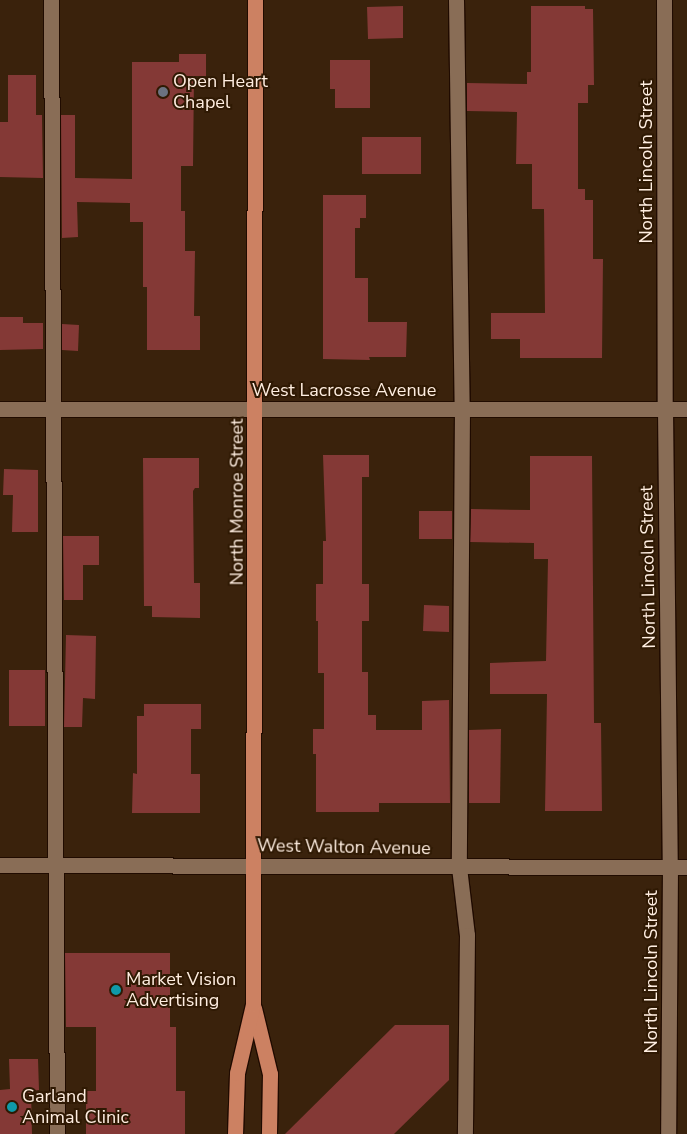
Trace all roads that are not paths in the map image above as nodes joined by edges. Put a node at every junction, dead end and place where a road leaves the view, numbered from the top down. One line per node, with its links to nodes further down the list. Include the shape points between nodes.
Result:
1 (51, 0): 6 (street)
2 (255, 0): 7 (main road, North Monroe Street)
3 (456, 0): 8 (street)
4 (664, 0): 9 (street, North Lincoln Street)
5 (0, 409): 6 (street, West Lacrosse Avenue)
6 (53, 409): 7 (street, West Lacrosse Avenue); 12 (street)
7 (256, 409): 8 (street, West Lacrosse Avenue); 13 (main road, North Monroe Street)
8 (462, 409): 9 (street, West Lacrosse Avenue); 14 (street)
9 (665, 409): 10 (street, West Lacrosse Avenue); 15 (street, North Lincoln Street)
10 (687, 409)
11 (0, 865): 12 (street, West Walton Avenue)
12 (56, 865): 13 (street, West Walton Avenue); 18 (street)
13 (254, 865): 14 (street, West Walton Avenue); 17 (main road, North Monroe Street)
14 (458, 867): 15 (street, West Walton Avenue); 21 (street, via 467,935)
15 (670, 867): 16 (street, West Walton Avenue); 22 (street, North Lincoln Street)
16 (687, 867)
17 (253, 1004): 19 (main road, North Monroe Street, via 237,1073); 20 (main road, North Monroe Street, via 270,1074)
18 (57, 1134)
19 (235, 1134)
20 (269, 1134)
21 (465, 1134)
22 (668, 1134)

